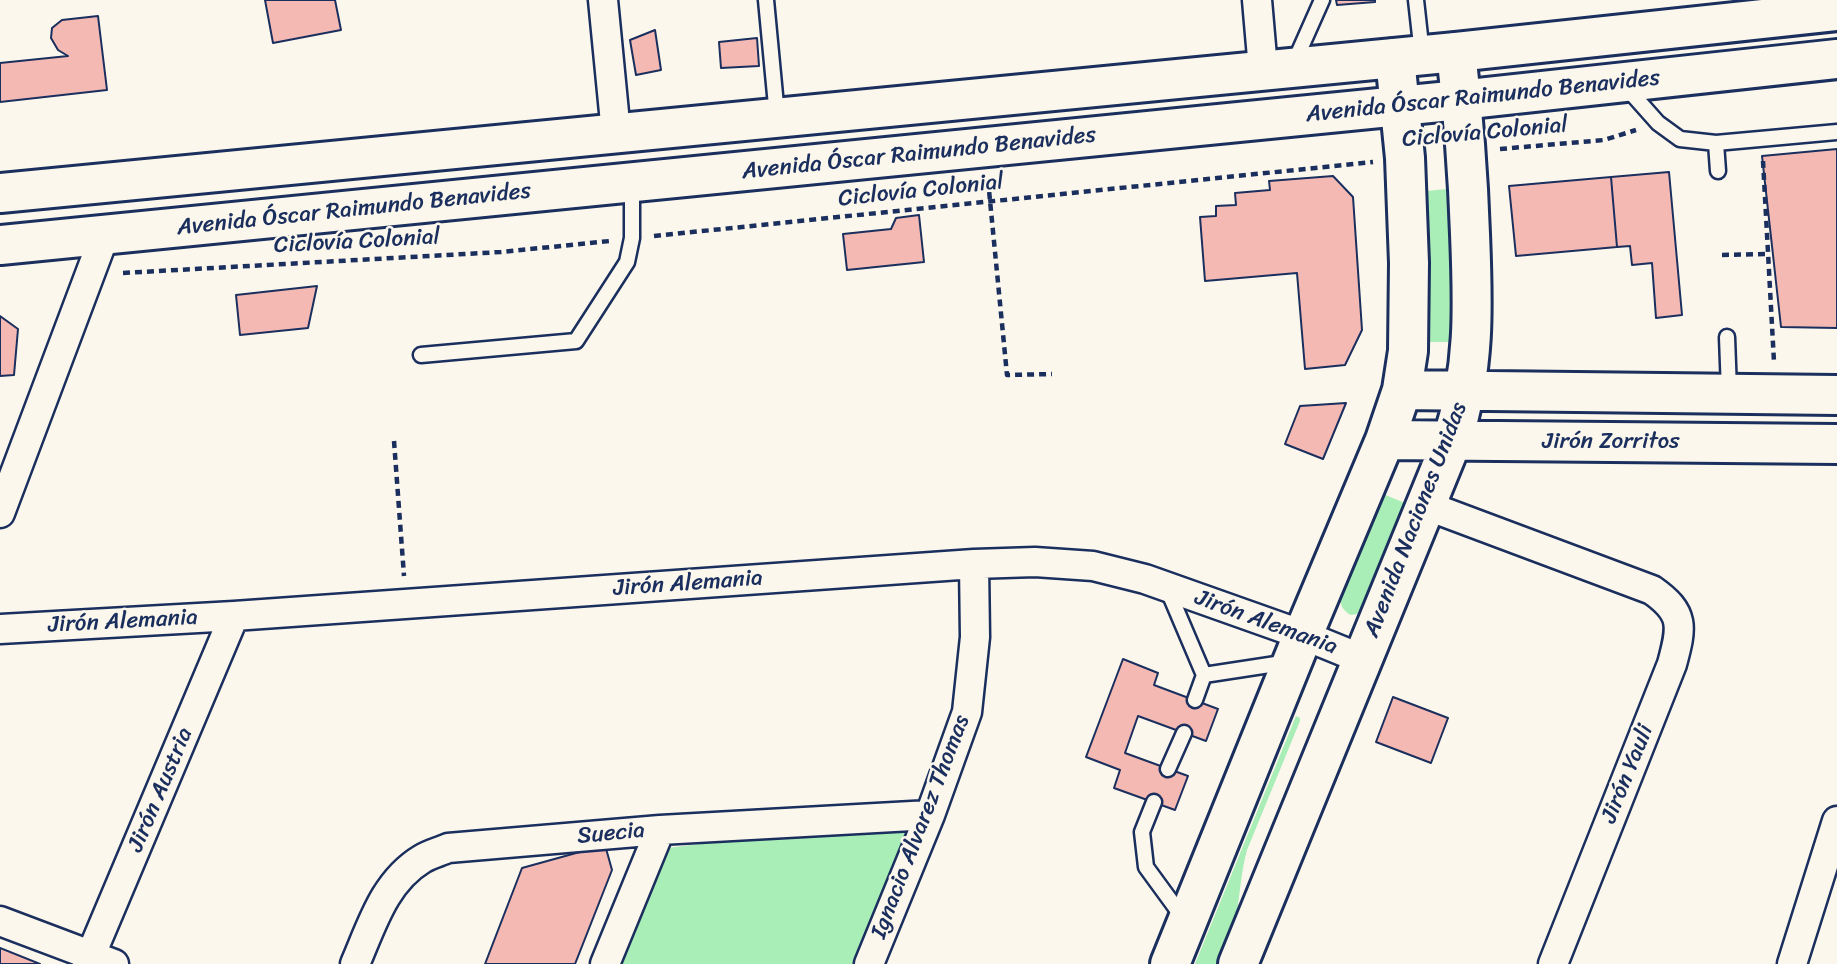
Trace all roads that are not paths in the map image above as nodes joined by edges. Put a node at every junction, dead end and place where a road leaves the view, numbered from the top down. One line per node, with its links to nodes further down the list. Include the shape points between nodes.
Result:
1 (603, 0): 15 (street)
2 (766, 0): 13 (lane)
3 (1257, 0): 9 (street)
4 (1322, 0): 9 (lane)
5 (1416, 0): 7 (lane)
6 (1837, 11): 7 (main road, Avenida Óscar Raimundo Benavides)
7 (1424, 55): 9 (main road, Avenida Óscar Raimundo Benavides); 11 (main road, Avenida Naciones Unidas); 12 (main road)
8 (1837, 59): 10 (main road, Avenida Óscar Raimundo Benavides)
9 (1277, 68): 13 (main road, Avenida Óscar Raimundo Benavides)
10 (1623, 83): 11 (main road, Avenida Óscar Raimundo Benavides); 16 (lane, via 1658,123 1680,139)
11 (1461, 100): 12 (main road, Avenida Óscar Raimundo Benavides); 25 (main road, Avenida Naciones Unidas, via 1473,300)
12 (1401, 106): 18 (main road, Avenida Óscar Raimundo Benavides); 24 (main road, via 1409,263 1408,351)
13 (777, 118): 15 (main road, Avenida Óscar Raimundo Benavides)
14 (1837, 132): 16 (lane)
15 (616, 133): 19 (main road, Avenida Óscar Raimundo Benavides)
16 (1716, 143): 17 (lane)
17 (1718, 171)
18 (632, 183): 20 (main road, Avenida Óscar Raimundo Benavides); 23 (lane, via 627,262 576,341)
19 (0, 193)
20 (104, 234): 21 (main road, Avenida Óscar Raimundo Benavides); 32 (street)
21 (0, 245)
22 (1727, 337): 26 (lane)
23 (421, 355)
24 (1402, 390): 25 (main road); 28 (main road)
25 (1466, 390): 26 (main road); 29 (main road, Avenida Naciones Unidas)
26 (1730, 394): 27 (main road)
27 (1837, 395)
28 (1385, 440): 29 (main road, Jirón Zorritos); 37 (main road)
29 (1452, 441): 30 (main road, Jirón Zorritos); 31 (main road, Avenida Naciones Unidas)
30 (1837, 444)
31 (1425, 505): 38 (main road, Avenida Naciones Unidas); 55 (street, Jirón Yauli, via 1652,590 1668,601 1679,619 1672,664)
32 (0, 513)
33 (974, 564): 34 (street, Jirón Alemania, via 1093,566); 35 (street, Jirón Alemania); 44 (street, Ignacio Alvarez Thomas, via 975,637 967,712)
34 (1166, 586): 37 (street, Jirón Alemania); 39 (lane)
35 (234, 616): 36 (street, Jirón Alemania); 49 (street, Jirón Austria)
36 (0, 629)
37 (1298, 649): 38 (street, Jirón Alemania); 39 (lane); 48 (main road)
38 (1362, 659): 54 (main road, Avenida Naciones Unidas)
39 (1204, 675): 40 (lane)
40 (1195, 700)
41 (1184, 733): 42 (lane)
42 (1168, 769)
43 (1154, 802): 48 (lane, via 1142,832 1146,867)
44 (930, 816): 46 (street, Suecia); 52 (street, Ignacio Alvarez Thomas)
45 (1837, 821): 56 (street)
46 (660, 830): 50 (street, Suecia, via 448,848 423,858 401,874 385,895); 51 (street)
47 (0, 921): 49 (street)
48 (1187, 923): 53 (main road)
49 (97, 961)
50 (355, 964)
51 (605, 964)
52 (869, 964)
53 (1170, 964)
54 (1238, 964)
55 (1553, 964)
56 (1792, 964)

